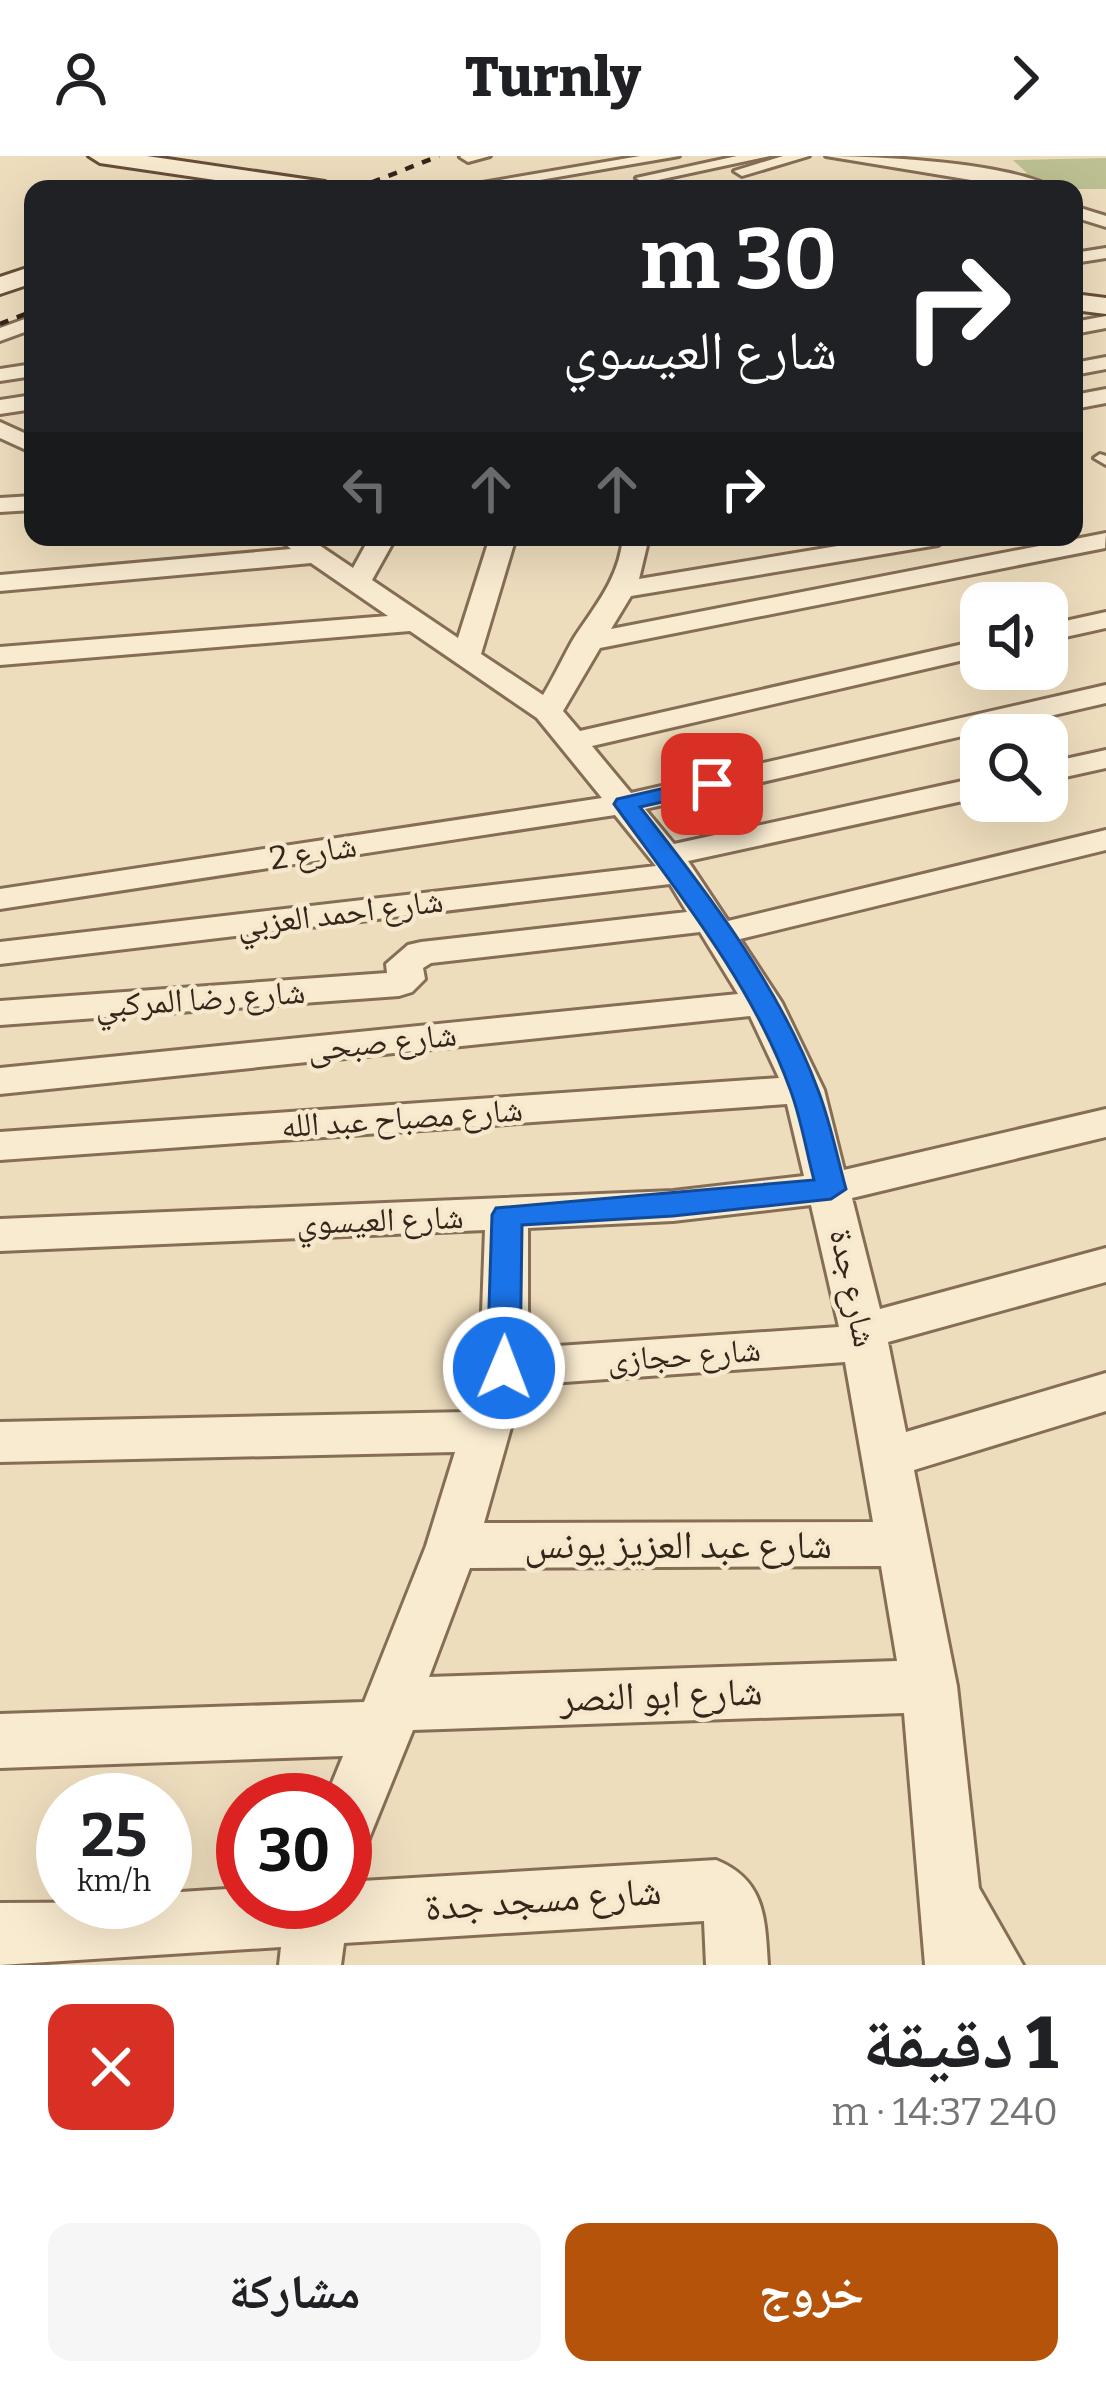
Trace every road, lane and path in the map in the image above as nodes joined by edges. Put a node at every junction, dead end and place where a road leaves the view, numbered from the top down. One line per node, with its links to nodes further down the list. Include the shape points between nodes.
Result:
1 (100, 156): 10 (main road)
2 (482, 156): 6 (street)
3 (671, 156): 12 (street)
4 (762, 156): 13 (street)
5 (801, 156): 14 (street)
6 (468, 157)
7 (839, 157): 9 (street); 15 (street)
8 (336, 161): 11 (main road)
9 (961, 174): 16 (street); 17 (street); 18 (street)
10 (243, 180)
11 (293, 180)
12 (514, 180)
13 (633, 180)
14 (704, 180)
15 (771, 180)
16 (936, 180)
17 (974, 180)
18 (995, 180)
19 (1086, 316): 20 (street)
20 (1106, 359)
21 (305, 546): 27 (street, شارع جدة); 28 (street)
22 (378, 546): 27 (street)
23 (500, 546): 36 (street)
24 (635, 546): 29 (street)
25 (884, 546): 29 (street)
26 (1080, 546): 33 (street)
27 (358, 581): 31 (street, شارع جدة)
28 (0, 584)
29 (621, 590): 33 (street)
30 (1106, 620): 32 (street)
31 (416, 622): 35 (street); 36 (street, شارع جدة)
32 (1068, 628)
33 (585, 643): 38 (street)
34 (960, 652): 38 (street)
35 (0, 656)
36 (466, 657): 38 (street, شارع جدة)
37 (1106, 694): 42 (street, شارع 2)
38 (559, 727): 42 (street, شارع جدة)
39 (1106, 759): 40 (street)
40 (1068, 767)
41 (960, 792): 44 (street, شارع احمد العزبي)
42 (625, 804): 44 (street, شارع جدة); 45 (street, شارع 2)
43 (1106, 840): 46 (street)
44 (674, 865): 46 (street, شارع جدة); 47 (street, شارع احمد العزبي)
45 (0, 899)
46 (713, 927): 48 (street, شارع جدة); 49 (street, شارع رضا المركبي, via 421,953 404,964 407,980 399,984)
47 (0, 953)
48 (763, 1003): 50 (street, شارع صبحى); 51 (street, شارع جدة)
49 (0, 1013)
50 (0, 1081)
51 (804, 1090): 53 (street, شارع مصباح عبد الله); 54 (street, شارع جدة)
52 (1106, 1123): 54 (street, شارع العيسوي)
53 (0, 1146)
54 (831, 1189): 55 (street, شارع العيسوي); 58 (street, شارع جدة)
55 (507, 1215): 56 (street, شارع العيسوي); 59 (street)
56 (0, 1235)
57 (1106, 1265): 58 (street, شارع حجازى)
58 (864, 1337): 59 (street, شارع حجازى); 63 (street, شارع جدة)
59 (504, 1368): 61 (street)
60 (1106, 1392): 63 (street)
61 (486, 1431): 62 (street); 65 (street)
62 (0, 1442)
63 (889, 1457): 64 (street, شارع جدة)
64 (904, 1544): 65 (street, شارع عبد العزيز يونس); 66 (street, شارع جدة)
65 (452, 1546): 67 (street)
66 (929, 1686): 67 (street, شارع ابو النصر); 70 (street, شارع جدة)
67 (389, 1716): 68 (street, شارع ابو النصر); 69 (street)
68 (0, 1741)
69 (366, 1773)
70 (953, 1904): 75 (street, شارع جدة); 76 (street)
71 (372, 1921): 74 (street, شارع مسجد جدة, via 716,1890 733,1912)
72 (216, 1929): 73 (street, شارع مسجد جدة)
73 (0, 1934)
74 (737, 1965)
75 (956, 1965)
76 (992, 1965)

